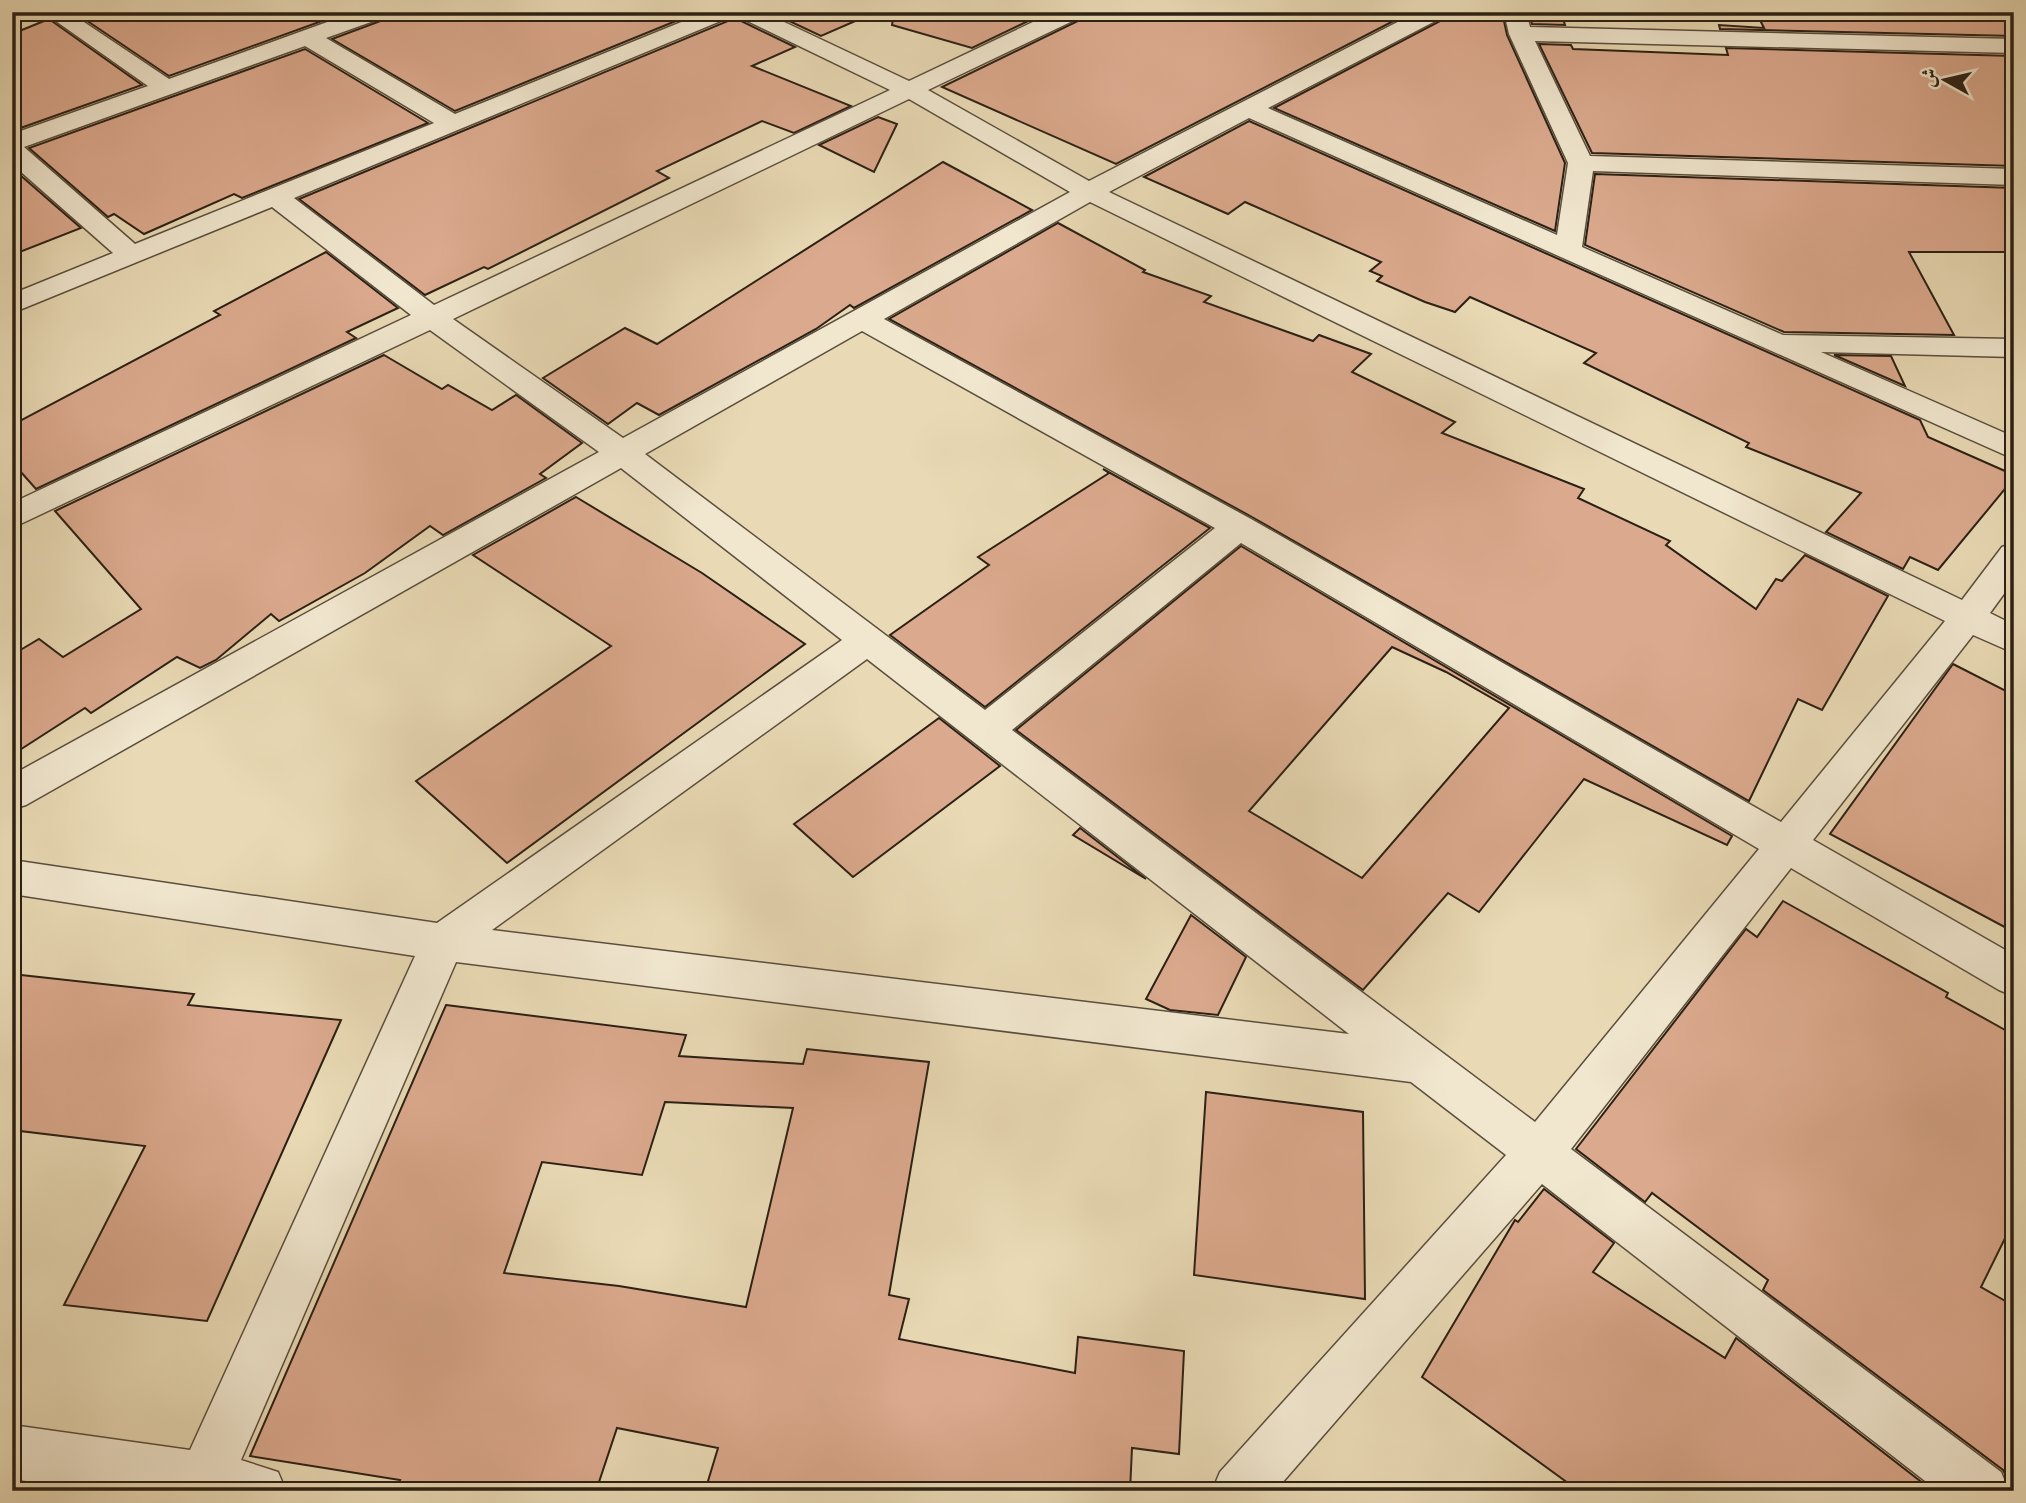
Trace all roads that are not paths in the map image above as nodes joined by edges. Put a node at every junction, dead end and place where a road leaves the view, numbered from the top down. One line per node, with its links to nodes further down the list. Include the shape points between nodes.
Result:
1 (54, 12): 10 (street)
2 (377, 12): 8 (street)
3 (726, 12): 13 (street)
4 (744, 12): 11 (street)
5 (1073, 12): 11 (street)
6 (1435, 12): 12 (street)
7 (1517, 23): 9 (street); 16 (street)
8 (307, 37): 10 (street); 13 (street)
9 (2014, 46)
10 (167, 88): 14 (street)
11 (910, 90): 18 (street); 23 (street)
12 (1249, 109): 18 (street); 20 (street)
13 (454, 124): 19 (street)
14 (12, 143)
15 (12, 150): 21 (street)
16 (1581, 163): 17 (street); 20 (street)
17 (2014, 177)
18 (1089, 192): 24 (street); 32 (street)
19 (275, 197): 21 (street); 23 (street)
20 (1568, 251): 25 (street)
21 (132, 256): 22 (street)
22 (12, 304)
23 (433, 318): 28 (street); 29 (street)
24 (862, 319): 28 (street); 30 (street)
25 (1771, 342): 26 (street); 27 (street)
26 (2014, 348)
27 (2014, 449)
28 (622, 453): 33 (street); 36 (street)
29 (12, 517)
30 (1239, 527): 35 (street); 37 (street)
31 (2014, 555): 32 (street)
32 (1968, 617): 34 (street); 37 (street)
33 (867, 640): 35 (street); 39 (street)
34 (2014, 640)
35 (985, 731): 41 (street)
36 (12, 794)
37 (1786, 844): 40 (street); 42 (street)
38 (12, 877): 39 (street)
39 (443, 942): 41 (street); 44 (street)
40 (2014, 977)
41 (1416, 1062): 42 (street)
42 (1539, 1153): 46 (street); 47 (street)
43 (12, 1452): 44 (street)
44 (205, 1479): 45 (street)
45 (259, 1491)
46 (1239, 1491)
47 (1982, 1491)

